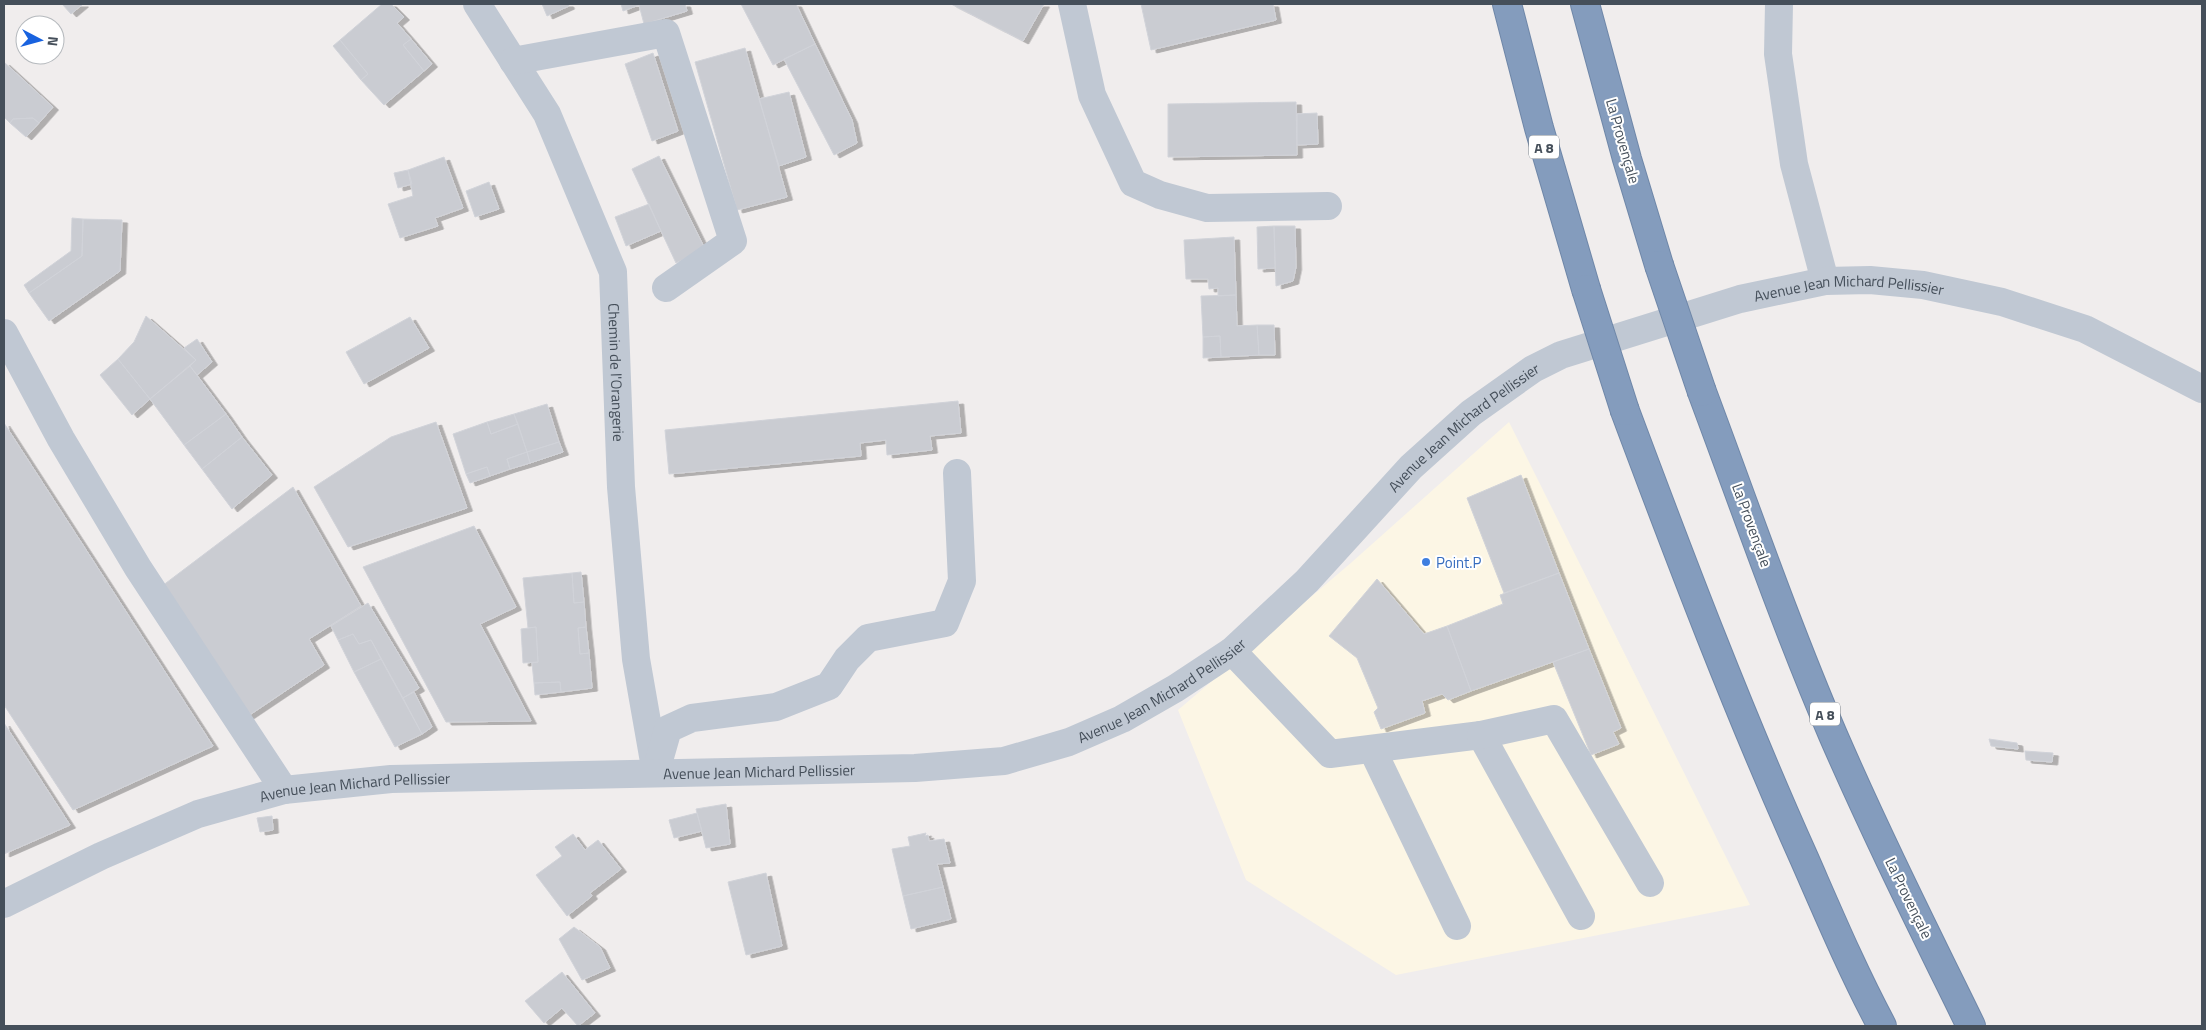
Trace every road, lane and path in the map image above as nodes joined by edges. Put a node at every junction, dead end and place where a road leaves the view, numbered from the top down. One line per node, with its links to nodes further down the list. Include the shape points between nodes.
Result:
1 (477, 4): 6 (street, Chemin de l'Orangerie)
2 (1072, 4): 7 (street, via 1092,95 1133,183 1160,196 1207,208)
3 (1507, 4): 22 (highway, A 8, bridge, via 1538,128 1625,411 1697,604 1779,803)
4 (1585, 4): 23 (highway, La Provençale / A 8, bridge, via 1659,265 1772,580 1833,735 1905,893)
5 (1779, 4): 8 (street, via 1778,54 1794,164)
6 (513, 60): 9 (street, via 666,33 733,241); 16 (street, Chemin de l'Orangerie, via 546,114 613,272 624,525 636,659)
7 (1328, 206)
8 (1825, 281): 11 (street, Avenue Jean Michard Pellissier, via 1870,280 1923,285 2002,302 2085,329); 13 (street, Avenue Jean Michard Pellissier, via 1740,299 1561,355 1532,369 1471,413 1411,468 1307,581)
9 (666, 288)
10 (4, 333): 17 (street, via 61,439 138,568)
11 (2202, 389)
12 (957, 474): 16 (street, via 962,581 945,622 868,638 847,659 829,686 776,707 692,718 668,729)
13 (1232, 651): 15 (street, via 1330,754); 16 (street, Avenue Jean Michard Pellissier, via 1122,719 1069,742 1004,761 915,768)
14 (1482, 736): 15 (street); 18 (street, via 1554,719); 20 (street)
15 (1372, 749): 21 (street)
16 (656, 773): 17 (street, Avenue Jean Michard Pellissier, via 391,779)
17 (284, 790): 19 (street, Avenue Jean Michard Pellissier, via 198,814 101,856)
18 (1650, 883)
19 (4, 904)
20 (1581, 916)
21 (1457, 926)
22 (1882, 1026)
23 (1971, 1026)

